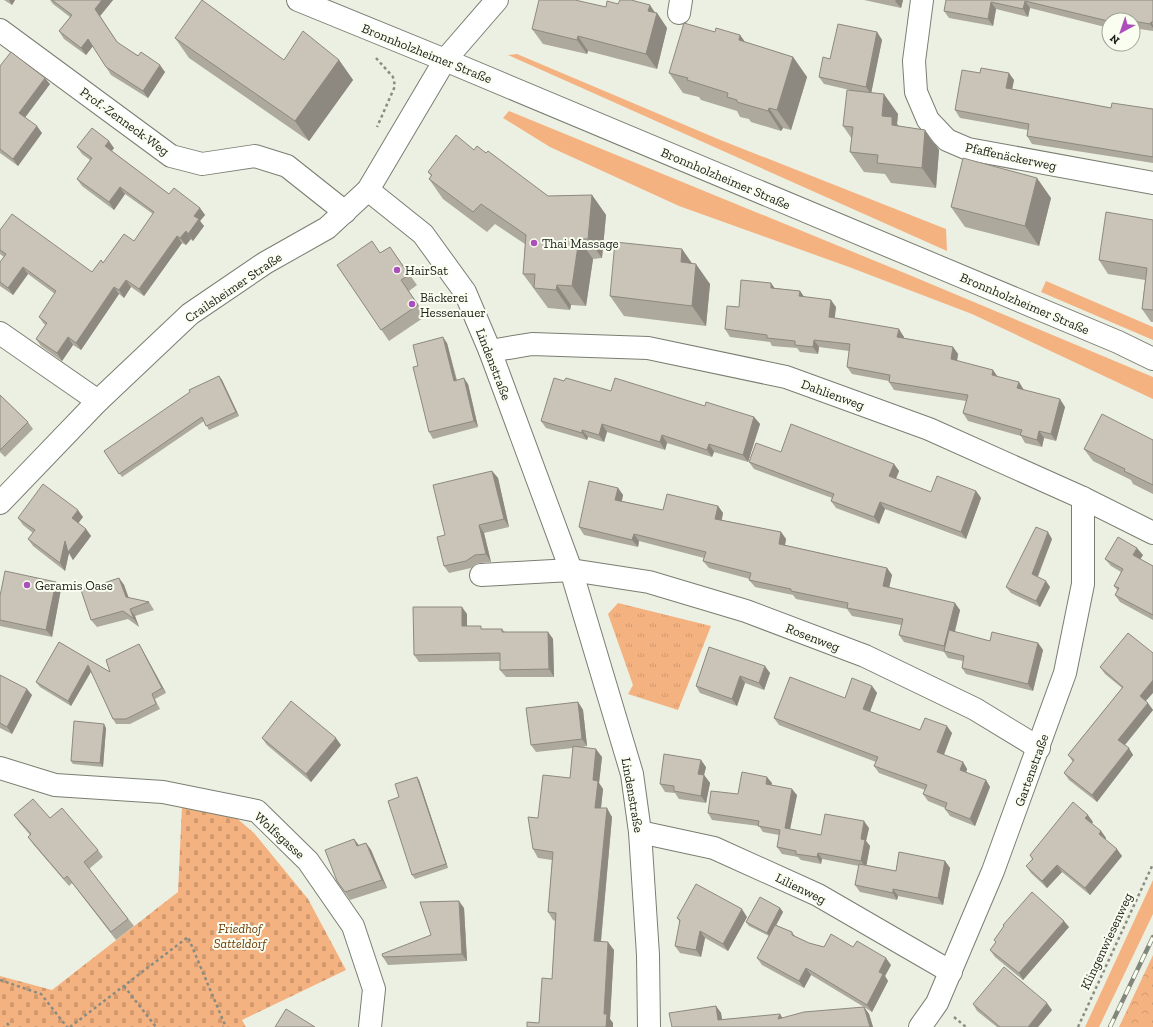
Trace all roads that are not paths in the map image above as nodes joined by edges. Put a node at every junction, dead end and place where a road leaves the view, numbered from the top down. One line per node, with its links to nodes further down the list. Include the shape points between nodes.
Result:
1 (298, 0): 5 (street, Bronnholzheimer Straße)
2 (497, 0): 5 (street, Crailsheimer Straße)
3 (922, 0): 6 (street, Pfaffenäckerweg, via 914,61 916,92 928,120 947,140 968,149)
4 (0, 30): 8 (street, Prof.-Zenneck-Weg, via 171,156 202,164 256,156 287,166)
5 (445, 60): 7 (street, Crailsheimer Straße); 11 (street, Bronnholzheimer Straße, via 1118,342)
6 (1153, 183)
7 (368, 190): 8 (street, Crailsheimer Straße); 10 (street, Lindenstraße, via 423,234 465,292)
8 (345, 212): 12 (street, Crailsheimer Straße, via 327,228 265,263 190,314)
9 (0, 333): 12 (street)
10 (490, 351): 13 (street, Dahlienweg, via 532,344 648,348 786,377 929,429); 16 (street, Lindenstraße)
11 (1153, 359)
12 (98, 401): 14 (street, Crailsheimer Straße)
13 (1083, 498): 15 (street, Dahlienweg); 18 (street, Gartenstraße, via 1083,584 1065,673)
14 (0, 503)
15 (1153, 533)
16 (571, 570): 17 (street); 18 (street, Rosenweg, via 649,582 746,612 865,656 975,709); 20 (street, Lindenstraße, via 632,774)
17 (481, 575)
18 (1039, 748): 21 (street, Gartenstraße, via 993,871)
19 (0, 768): 22 (street, Wolfsgasse, via 55,785 163,792 257,811 308,861 353,926 374,989)
20 (640, 832): 21 (street, Lilienweg, via 714,848 818,895); 23 (street, Lindenstraße, via 648,955)
21 (951, 972): 24 (street, Gartenstraße, via 937,1003)
22 (370, 1027)
23 (649, 1027)
24 (920, 1027)

